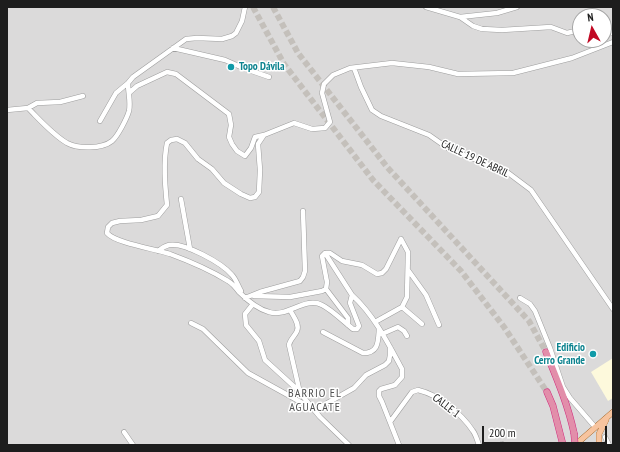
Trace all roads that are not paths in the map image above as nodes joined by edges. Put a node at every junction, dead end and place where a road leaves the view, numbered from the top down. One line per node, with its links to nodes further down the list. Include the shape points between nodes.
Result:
1 (245, 7): 7 (street, via 242,21 232,36 222,39 186,39)
2 (426, 7): 4 (street)
3 (516, 7): 4 (street, via 496,13)
4 (460, 17): 5 (street, via 482,29 551,27 567,33)
5 (572, 32)
6 (613, 42): 8 (street, via 572,58 512,73 458,74 429,67 392,63)
7 (173, 48): 9 (street, via 225,60); 10 (street)
8 (354, 68): 16 (street, via 333,75 324,84 322,93 330,122 325,128 312,129 294,124); 30 (street, CALLE 19 DE ABRIL, via 372,110 429,135 449,149 507,172 531,190)
9 (269, 77)
10 (128, 83): 11 (street); 15 (street, via 116,93)
11 (129, 93): 13 (street, via 128,112 121,128 112,141 100,146 86,148 69,144); 16 (street, via 137,86 167,72 176,74 229,114 229,137 242,155 245,156 251,148 255,137)
12 (83, 96): 13 (street, via 60,102 37,103)
13 (28, 108): 14 (street)
14 (7, 110)
15 (100, 121)
16 (264, 135): 20 (street, via 258,144 259,192 250,198 224,183 184,143 177,139 167,143 167,205 158,216 112,223 107,233 121,241)
17 (182, 199): 19 (street)
18 (303, 211): 25 (street, via 303,277 297,282)
19 (190, 249): 20 (street, via 169,244); 26 (street, via 223,266 232,275)
20 (158, 251): 26 (street, via 198,266 229,282)
21 (325, 253): 22 (street, via 330,253 342,261 362,265 377,274 386,269 401,239 408,252); 23 (street, via 322,256); 24 (street)
22 (408, 270): 29 (street, via 407,297); 36 (street, via 426,295)
23 (326, 289): 25 (street, via 290,297); 35 (street, via 348,318)
24 (352, 295): 32 (street); 35 (street, via 350,303 359,326 354,329)
25 (254, 296): 26 (street)
26 (245, 298): 28 (street)
27 (520, 298): 48 (street, via 530,304 535,311 563,387)
28 (254, 304): 31 (street, via 275,314); 43 (street, via 245,314 246,325 259,341 265,360)
29 (402, 307): 32 (street); 34 (street)
30 (613, 308)
31 (290, 310): 35 (street, via 308,303 321,304); 43 (street, via 298,327 288,345)
32 (375, 322): 37 (street)
33 (191, 323): 45 (street, via 203,329 248,373)
34 (422, 324)
35 (348, 325)
36 (439, 325)
37 (379, 329): 38 (street, via 378,345 368,353 363,353); 39 (street)
38 (323, 332)
39 (382, 334): 40 (street, via 398,327); 41 (street)
40 (407, 336)
41 (389, 345): 45 (street, via 389,361 385,365 366,376 354,388); 47 (street, via 402,369 402,377 395,385 379,391)
42 (546, 352): 58 (highway, bridge, via 566,402)
43 (300, 392): 45 (street)
44 (547, 392): 57 (highway)
45 (315, 410): 52 (street)
46 (610, 414): 48 (main road); 59 (main road, via 599,434)
47 (390, 422): 53 (street); 54 (street, CALLE 1, via 412,392 418,390 432,394 457,414 474,432)
48 (595, 427): 58 (main road)
49 (124, 432): 51 (street)
50 (605, 437): 60 (street)
51 (133, 445)
52 (349, 445)
53 (399, 445)
54 (479, 445)
55 (499, 445): 56 (street)
56 (504, 445)
57 (563, 445)
58 (575, 445)
59 (599, 445)
60 (609, 445)

